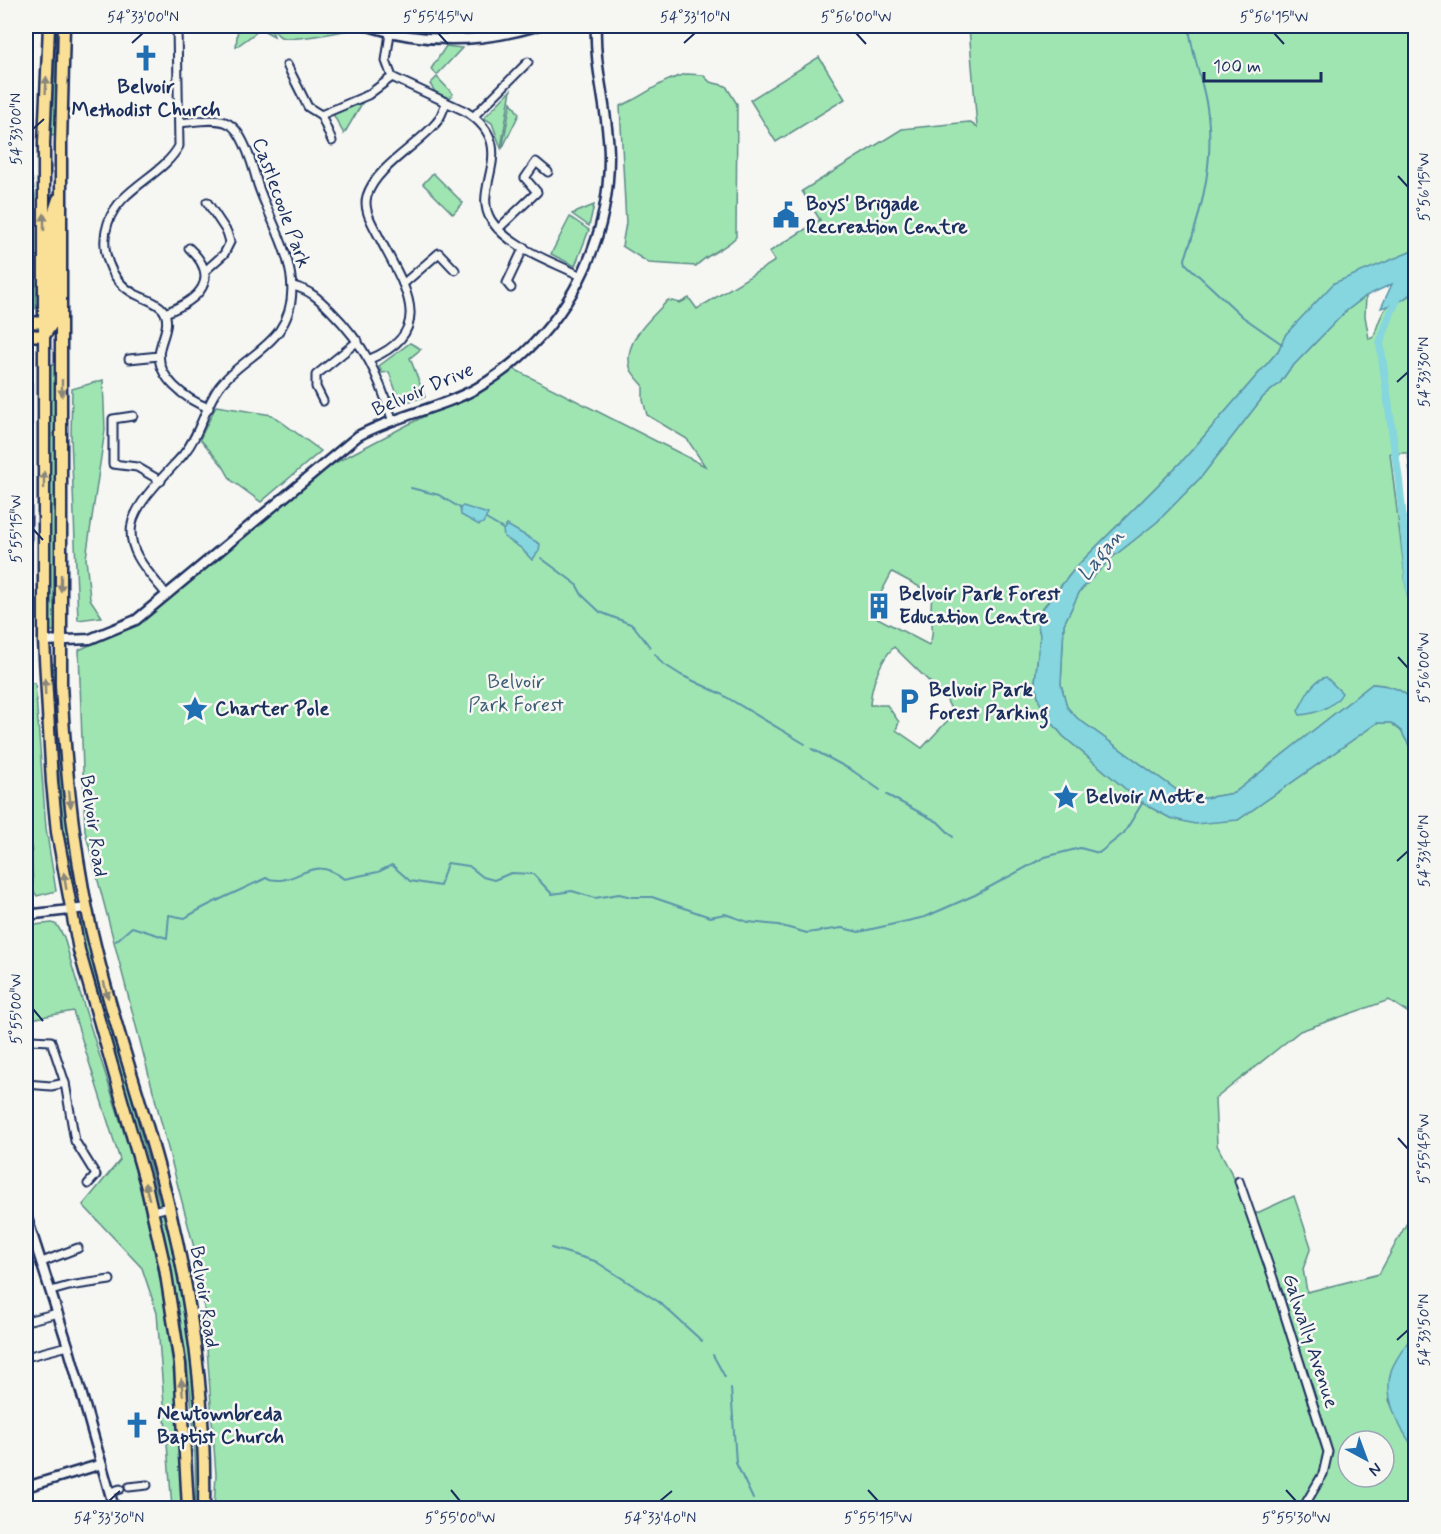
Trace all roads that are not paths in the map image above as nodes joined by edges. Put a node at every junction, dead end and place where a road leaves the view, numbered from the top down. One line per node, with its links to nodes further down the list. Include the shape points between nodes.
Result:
1 (49, 26): 31 (highway, Belvoir Road, one-way to 1, via 44,143)
2 (64, 26): 31 (highway, Belvoir Road, via 61,191)
3 (177, 26): 16 (street)
4 (368, 26): 8 (street)
5 (479, 26): 9 (street)
6 (537, 26): 9 (street)
7 (596, 26): 25 (street, Belvoir Drive, via 596,64 608,136 608,182 593,253)
8 (390, 33): 9 (street, via 430,39); 12 (street, via 386,61)
9 (481, 38)
10 (528, 62): 15 (street)
11 (287, 65): 14 (street, via 308,107)
12 (392, 77): 13 (street); 14 (street, via 368,95)
13 (446, 103): 15 (street); 26 (street, via 438,121 372,184 368,195 369,218)
14 (321, 115): 17 (street)
15 (474, 116): 20 (street, via 486,133 494,158 485,204)
16 (180, 123): 27 (street, Castlecoole Park, via 229,123 234,128 249,156 290,264); 29 (street, via 177,151 121,202 110,216 105,232 108,263 117,279)
17 (332, 141)
18 (548, 172): 20 (street, via 536,162 525,178 537,192)
19 (207, 202): 24 (street, via 230,242 224,254)
20 (498, 229): 21 (street)
21 (524, 247): 25 (street); 28 (street, via 507,283)
22 (189, 248): 24 (street)
23 (455, 270): 26 (street, via 439,253)
24 (205, 271): 29 (street, via 206,279 197,296)
25 (580, 276): 42 (street, Belvoir Drive, via 556,318 511,363 459,397)
26 (403, 284): 37 (street, via 411,308 406,333 397,346)
27 (293, 286): 34 (street, via 311,292); 40 (street, Castlecoole Park, via 279,330 219,387)
28 (511, 288)
29 (165, 313): 35 (street)
30 (26, 322): 31 (highway)
31 (53, 325): 33 (highway, Belvoir Road); 47 (highway, Belvoir Road, one-way to 47)
32 (26, 335): 33 (highway)
33 (44, 336): 46 (highway, Belvoir Road, one-way to 33)
34 (358, 341): 37 (street); 39 (street, via 316,375 316,387)
35 (159, 356): 36 (street); 40 (street, via 185,397)
36 (129, 359)
37 (370, 360): 42 (street)
38 (26, 384): 44 (street)
39 (323, 401)
40 (209, 408): 43 (street, Castlecoole Park, via 192,442)
41 (133, 416): 43 (street, via 113,419 113,464 137,467)
42 (392, 419): 45 (street, Belvoir Drive, via 350,442)
43 (161, 481): 45 (street, Castlecoole Park, via 136,512 131,536 144,567)
44 (26, 581)
45 (168, 594): 47 (street, Belvoir Drive, via 136,620 113,632)
46 (44, 641): 47 (street, Belvoir Drive); 50 (highway, Belvoir Road, one-way to 46, via 52,782)
47 (61, 641): 49 (highway, Belvoir Road, one-way to 49, via 67,773)
48 (26, 901): 51 (street)
49 (87, 908): 50 (street); 57 (highway, Belvoir Road, one-way to 57, via 110,1004)
50 (70, 910): 51 (street); 58 (highway, Belvoir Road, one-way to 50, via 89,991)
51 (29, 915)
52 (31, 1040): 53 (street, via 51,1041)
53 (65, 1083): 54 (street); 56 (street, via 75,1141 96,1175)
54 (26, 1084)
55 (1239, 1182): 77 (street, Galwally Avenue, via 1328,1452 1323,1474)
56 (88, 1184)
57 (169, 1207): 58 (street); 76 (highway, Belvoir Road, via 194,1333)
58 (153, 1211): 75 (highway, Belvoir Road, one-way to 58, via 180,1364)
59 (26, 1218): 61 (street)
60 (78, 1248): 61 (street)
61 (42, 1262): 63 (street)
62 (110, 1280): 63 (street)
63 (51, 1291): 64 (street)
64 (58, 1313): 65 (street); 66 (street)
65 (26, 1322)
66 (68, 1346): 67 (street); 68 (street)
67 (26, 1357)
68 (102, 1464): 71 (street); 73 (street)
69 (147, 1485): 70 (street)
70 (129, 1486)
71 (26, 1487)
72 (120, 1489): 73 (street)
73 (110, 1492): 74 (street)
74 (114, 1509)
75 (188, 1509)
76 (204, 1509)
77 (1303, 1509)

